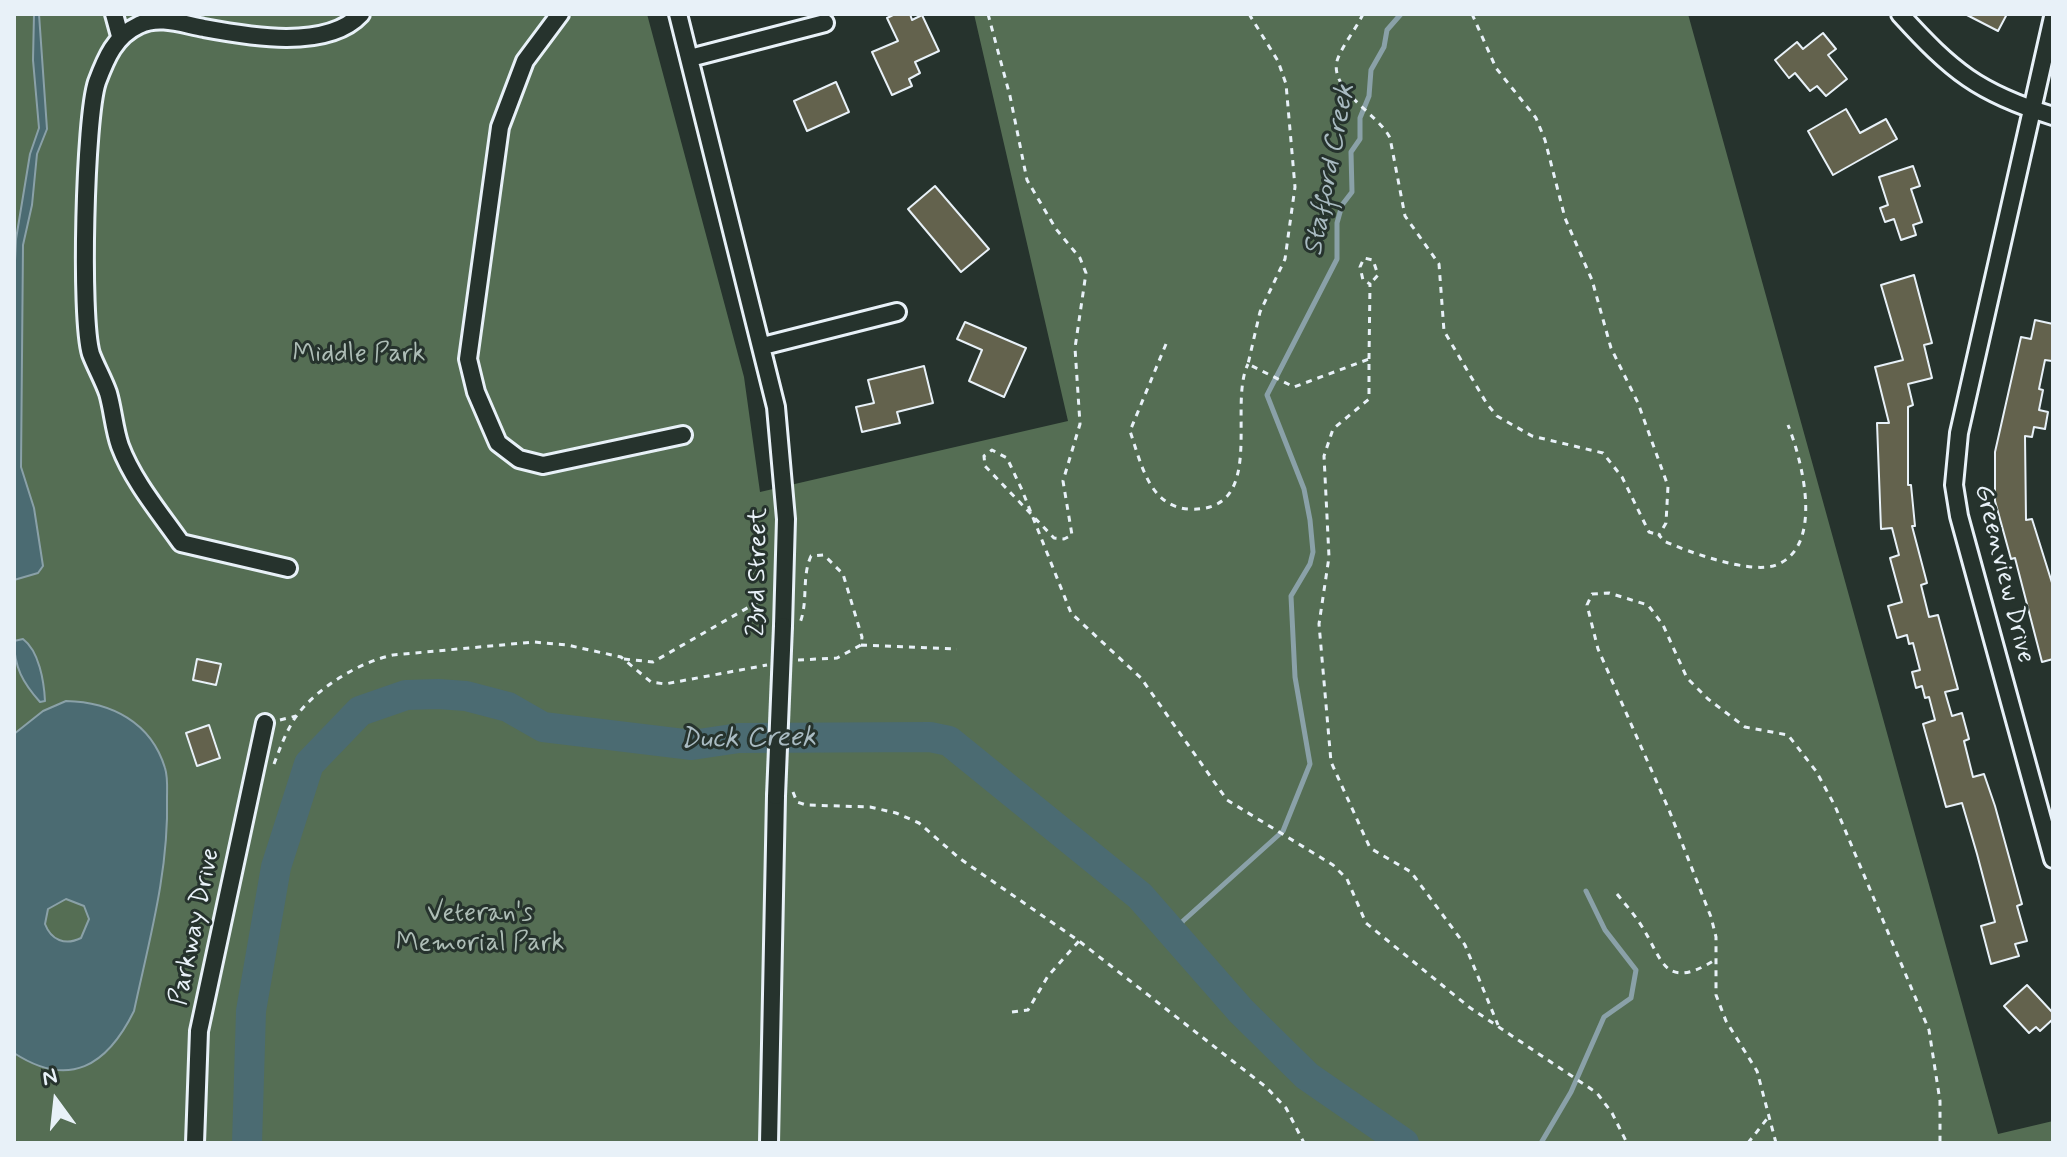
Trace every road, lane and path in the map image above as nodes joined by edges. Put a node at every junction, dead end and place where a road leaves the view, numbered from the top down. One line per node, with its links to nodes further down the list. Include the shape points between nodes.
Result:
1 (114, 14): 12 (street)
2 (361, 14): 12 (street, via 326,33 296,38 250,37 160,19)
3 (560, 14): 23 (street, via 525,61 500,127 468,359 476,392 498,443 519,459 543,465)
4 (678, 14): 13 (street, 23rd Street)
5 (988, 14): 24 (path, via 1027,180 1086,273 1075,348 1080,424 1063,481 1074,531 1059,540)
6 (1249, 14): 21 (path, via 1274,52 1286,84 1295,187 1285,259 1260,312)
7 (1363, 14): 25 (path, via 1338,59 1338,74 1390,138 1408,224 1436,256 1444,331 1497,416 1532,436 1603,453 1622,477 1649,532)
8 (1472, 14): 25 (path, via 1496,68 1536,118 1545,140 1565,218 1592,280 1611,348 1668,486 1666,523)
9 (1900, 14): 14 (street, via 1975,85)
10 (2053, 17): 14 (street, Greenview Drive)
11 (825, 23): 13 (street)
12 (120, 36): 26 (street, via 96,85 88,163 90,351 108,393 120,446 181,543)
13 (690, 58): 19 (street, 23rd Street)
14 (2032, 109): 15 (street); 37 (street, Greenview Drive, via 1959,433 1954,485)
15 (2053, 116)
16 (1370, 284): 16 (path, via 1363,280 1364,258 1377,266 1378,275); 20 (path)
17 (897, 312): 19 (street)
18 (1166, 344): 21 (path, via 1130,431 1157,496 1177,507 1209,506 1236,486 1241,469 1240,384)
19 (763, 346): 28 (street, 23rd Street, via 776,407)
20 (1369, 359): 21 (path, via 1294,387); 42 (path, via 1369,399 1333,429 1324,456 1329,557 1319,624 1331,762 1370,848 1411,872 1465,945)
21 (1248, 364)
22 (1788, 425): 25 (path, via 1804,473 1806,513 1800,537 1781,562 1764,567 1736,563 1679,548)
23 (683, 435)
24 (1032, 516): 24 (path, via 1007,458 996,450 987,452 985,466); 42 (path, via 1066,606 1148,686 1227,800 1341,872 1366,923)
25 (1659, 535)
26 (288, 568)
27 (763, 599): 31 (path, via 653,662)
28 (791, 626): 29 (path, via 805,614 811,556 824,555 843,574); 45 (street, 23rd Street, bridge, via 776,796)
29 (861, 645): 30 (path); 32 (path, via 837,658)
30 (957, 649)
31 (621, 657): 33 (path, via 651,682 665,684); 35 (path, via 534,642 375,659 322,692 296,716)
32 (791, 661)
33 (777, 663)
34 (265, 723): 44 (street, Parkway Drive, via 199,1031)
35 (271, 771)
36 (793, 784): 39 (path, via 797,802 806,805 870,807 919,823 959,858)
37 (2053, 859)
38 (1617, 894): 40 (path, via 1641,925 1659,963 1674,971 1692,971)
39 (1079, 941): 41 (path, via 1048,976 1028,1010); 46 (path, via 1266,1087 1286,1108)
40 (1715, 960): 43 (path, via 1713,983 1720,1009 1757,1071); 50 (path, via 1716,937 1692,865 1598,649 1587,605 1592,594 1609,593 1648,605 1687,678 1708,699 1745,727 1788,735 1816,771 1876,898 1929,1030 1939,1089)
41 (1012, 1012)
42 (1498, 1026): 47 (path, via 1605,1101)
43 (1770, 1115): 48 (path); 49 (path)
44 (195, 1143)
45 (769, 1143)
46 (1304, 1143)
47 (1627, 1143)
48 (1748, 1143)
49 (1776, 1143)
50 (1940, 1143)

